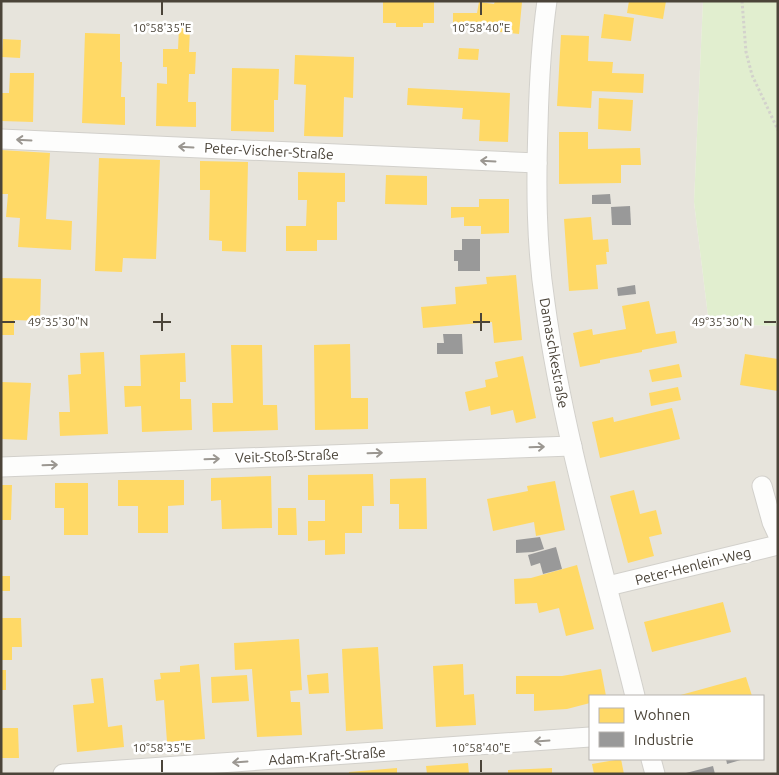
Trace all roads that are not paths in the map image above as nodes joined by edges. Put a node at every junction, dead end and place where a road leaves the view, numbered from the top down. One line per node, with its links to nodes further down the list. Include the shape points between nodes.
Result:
1 (547, 1): 3 (street, Damaschkestraße, via 540,67)
2 (1, 139): 3 (street, Peter-Vischer-Straße, one-way to 2)
3 (537, 163): 4 (street, Damaschkestraße, via 538,240 544,301)
4 (572, 446): 5 (street, Veit-Stoß-Straße, one-way to 4); 9 (street, Damaschkestraße)
5 (1, 466)
6 (762, 486): 7 (street)
7 (778, 535)
8 (778, 545): 9 (street, Peter-Henlein-Weg)
9 (608, 586): 10 (street, Damaschkestraße)
10 (635, 695)
11 (589, 737): 13 (street, Adam-Kraft-Straße, one-way to 13)
12 (651, 760): 14 (street)
13 (63, 774)
14 (655, 774)

